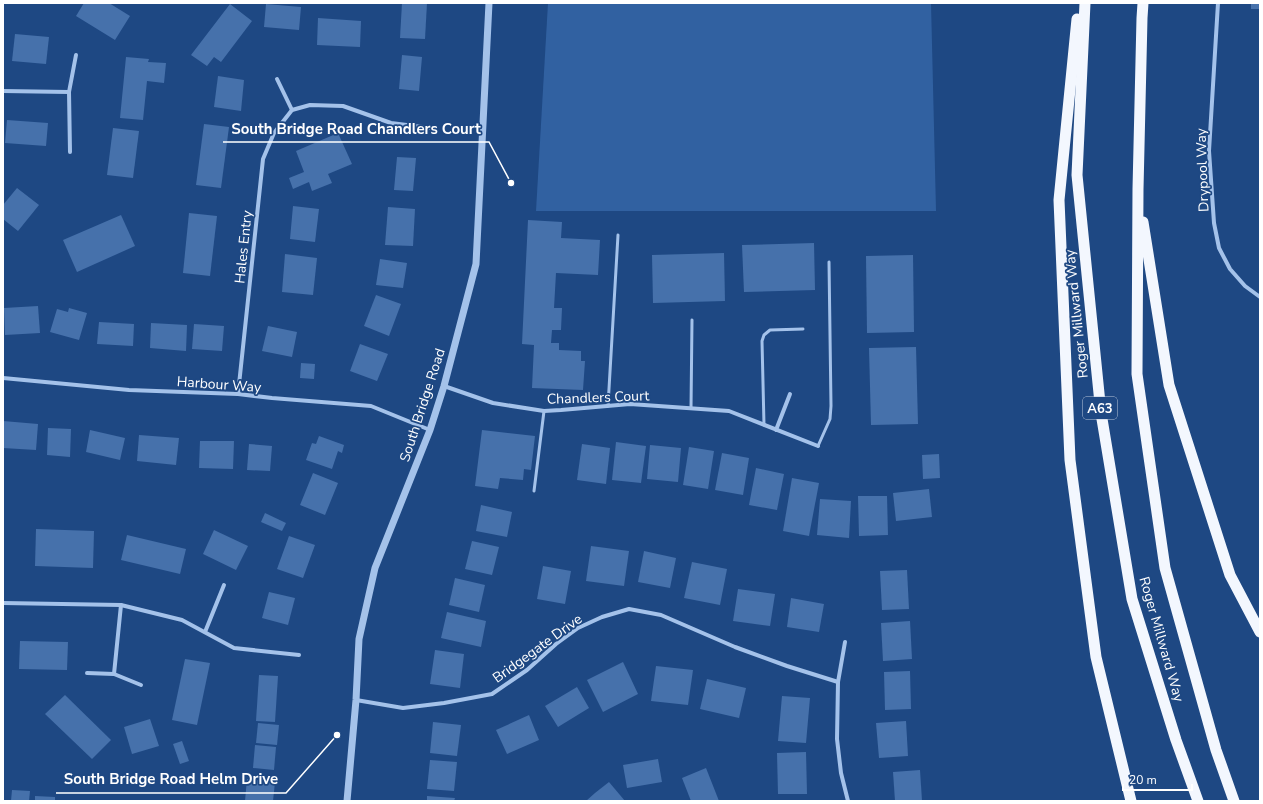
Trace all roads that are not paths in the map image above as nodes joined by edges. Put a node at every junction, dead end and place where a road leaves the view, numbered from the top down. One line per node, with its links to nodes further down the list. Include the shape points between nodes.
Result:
1 (1079, 3): 45 (highway, A63, via 1059,200 1070,460 1096,657)
2 (1085, 3): 46 (highway, Roger Millward Way / A63, via 1077,175 1101,413 1132,599)
3 (1143, 3): 13 (highway, Roger Millward Way)
4 (1218, 3): 16 (street, Drypool Way, via 1209,151 1214,222 1219,248 1230,269)
5 (490, 5): 20 (street, South Bridge Road, via 476,264)
6 (76, 55): 9 (street)
7 (277, 79): 10 (street)
8 (3, 91): 9 (street)
9 (69, 92): 12 (street)
10 (292, 110): 11 (street, via 310,105 343,106 391,123); 21 (street, Hales Entry, via 274,133 263,159)
11 (430, 128)
12 (70, 152)
13 (1138, 189): 35 (highway, via 1169,385 1230,575); 47 (highway, Roger Millward Way, via 1137,374 1165,568 1216,750)
14 (618, 235): 23 (lane)
15 (829, 262): 29 (lane, via 831,406 830,419)
16 (1260, 297)
17 (692, 320): 24 (lane)
18 (803, 329): 26 (lane, via 770,330 764,335)
19 (3, 378): 21 (street, Harbour Way, via 129,390)
20 (444, 386): 25 (street, Chandlers Court, via 493,403); 27 (street, South Bridge Road)
21 (238, 394): 27 (street, Harbour Way, via 371,406)
22 (790, 394): 28 (street)
23 (608, 406): 24 (street, Chandlers Court, via 630,404); 25 (street, Chandlers Court)
24 (691, 408): 26 (street, Chandlers Court, via 729,411)
25 (544, 411): 30 (lane)
26 (764, 425): 28 (street, Chandlers Court)
27 (430, 430): 42 (street, South Bridge Road, via 375,568 359,639)
28 (776, 430): 29 (street, Chandlers Court)
29 (818, 446)
30 (534, 491)
31 (224, 585): 34 (street)
32 (3, 603): 33 (street)
33 (121, 605): 34 (street, via 182,620); 39 (street)
34 (205, 632): 37 (street, via 234,648)
35 (1260, 632)
36 (845, 642): 40 (street)
37 (299, 655)
38 (87, 672): 39 (street)
39 (114, 674): 41 (street)
40 (838, 682): 42 (street, Bridgegate Drive, via 735,647 661,615 629,609 578,628 527,670 492,694 403,708); 44 (street, via 837,739 841,773)
41 (141, 685)
42 (356, 700): 43 (street, South Bridge Road)
43 (346, 801)
44 (848, 801)
45 (1131, 801)
46 (1198, 801)
47 (1234, 801)

